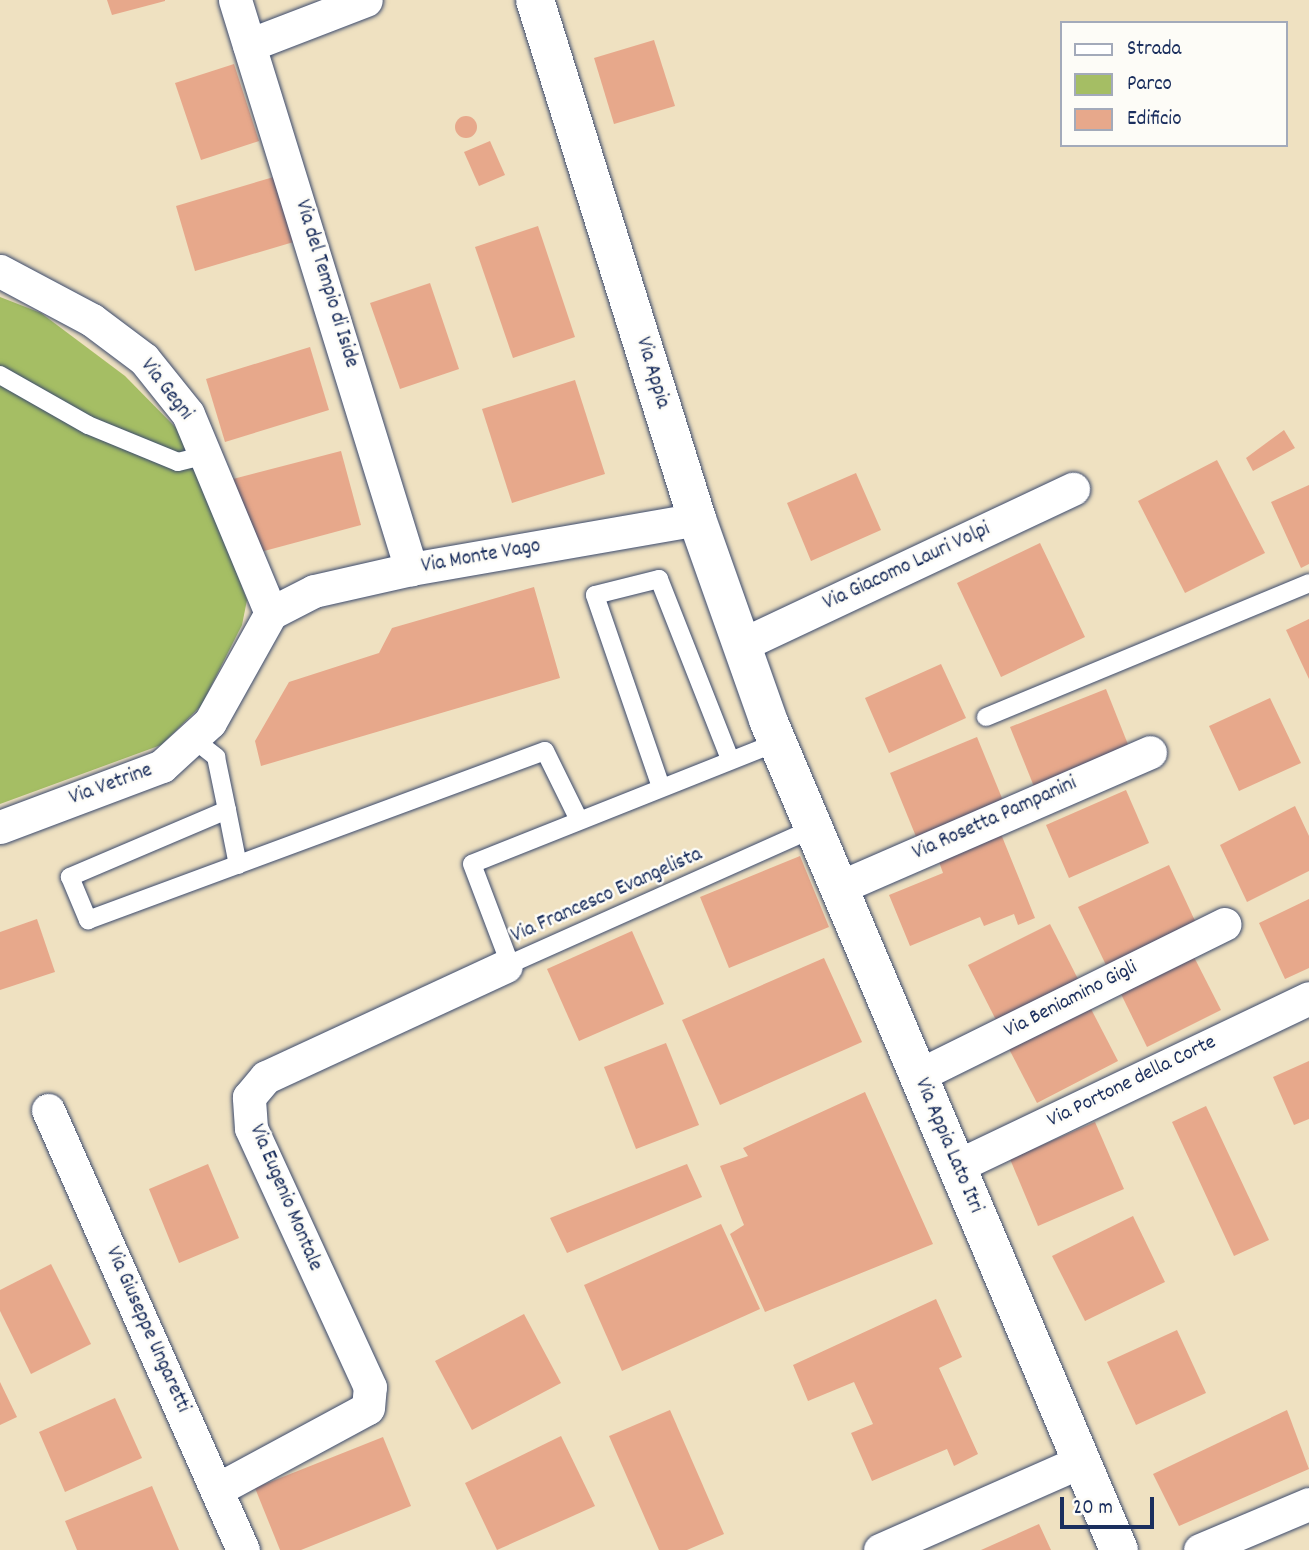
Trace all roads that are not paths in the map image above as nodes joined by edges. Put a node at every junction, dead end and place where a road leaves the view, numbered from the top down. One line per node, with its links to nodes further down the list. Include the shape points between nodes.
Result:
1 (234, 0): 4 (street, Via del Tempio di Iside)
2 (366, 0): 4 (street)
3 (535, 0): 9 (main road, Via Appia)
4 (249, 45): 10 (street, Via del Tempio di Iside)
5 (0, 271): 7 (street, Via Gegni, via 92,320 144,359 188,414)
6 (0, 376): 7 (lane, via 88,425 178,462)
7 (207, 455): 12 (street, Via Gegni, via 251,578)
8 (1073, 489): 13 (street, Via Giacomo Lauri Volpi)
9 (697, 519): 10 (street, Via Monte Vago); 13 (main road, Via Appia)
10 (411, 569): 12 (street, Via Monte Vago, via 314,591)
11 (1309, 583): 14 (lane)
12 (271, 613): 15 (street, Via Vetrine, via 210,722)
13 (741, 645): 16 (main road, Via Appia)
14 (986, 717)
15 (192, 738): 20 (lane, via 216,757); 22 (street, Via Vetrine, via 162,766)
16 (778, 742): 18 (lane, Via Francesco Evangelista); 23 (main road, Via Appia Lato Itri)
17 (1150, 752): 25 (street, Via Rosetta Pampanini)
18 (730, 760): 19 (lane, Via Francesco Evangelista); 19 (lane, via 659,579 596,595)
19 (661, 787): 21 (lane, Via Francesco Evangelista)
20 (227, 810): 24 (lane); 24 (lane, via 70,877 88,920)
21 (579, 820): 24 (lane, via 545,751); 27 (lane, Via Francesco Evangelista, via 472,864)
22 (0, 827)
23 (816, 828): 25 (main road, Via Appia Lato Itri); 27 (lane, Via Francesco Evangelista)
24 (238, 865)
25 (840, 887): 29 (main road, Via Appia Lato Itri)
26 (1224, 923): 29 (street, Via Beniamino Gigli)
27 (508, 965): 33 (street, Via Eugenio Montale, via 266,1077 249,1097 251,1128 370,1387 368,1408)
28 (1309, 998): 31 (street, Via Portone della Corte)
29 (917, 1076): 31 (main road, Via Appia Lato Itri)
30 (48, 1110): 33 (street, Via Giuseppe Ungaretti)
31 (956, 1167): 32 (main road, Via Appia Lato Itri)
32 (1082, 1461): 36 (street); 37 (main road, Via Appia Lato Itri)
33 (218, 1489): 35 (street, Via Giuseppe Ungaretti)
34 (1309, 1503): 38 (street)
35 (243, 1550)
36 (880, 1550)
37 (1119, 1550)
38 (1200, 1550)

